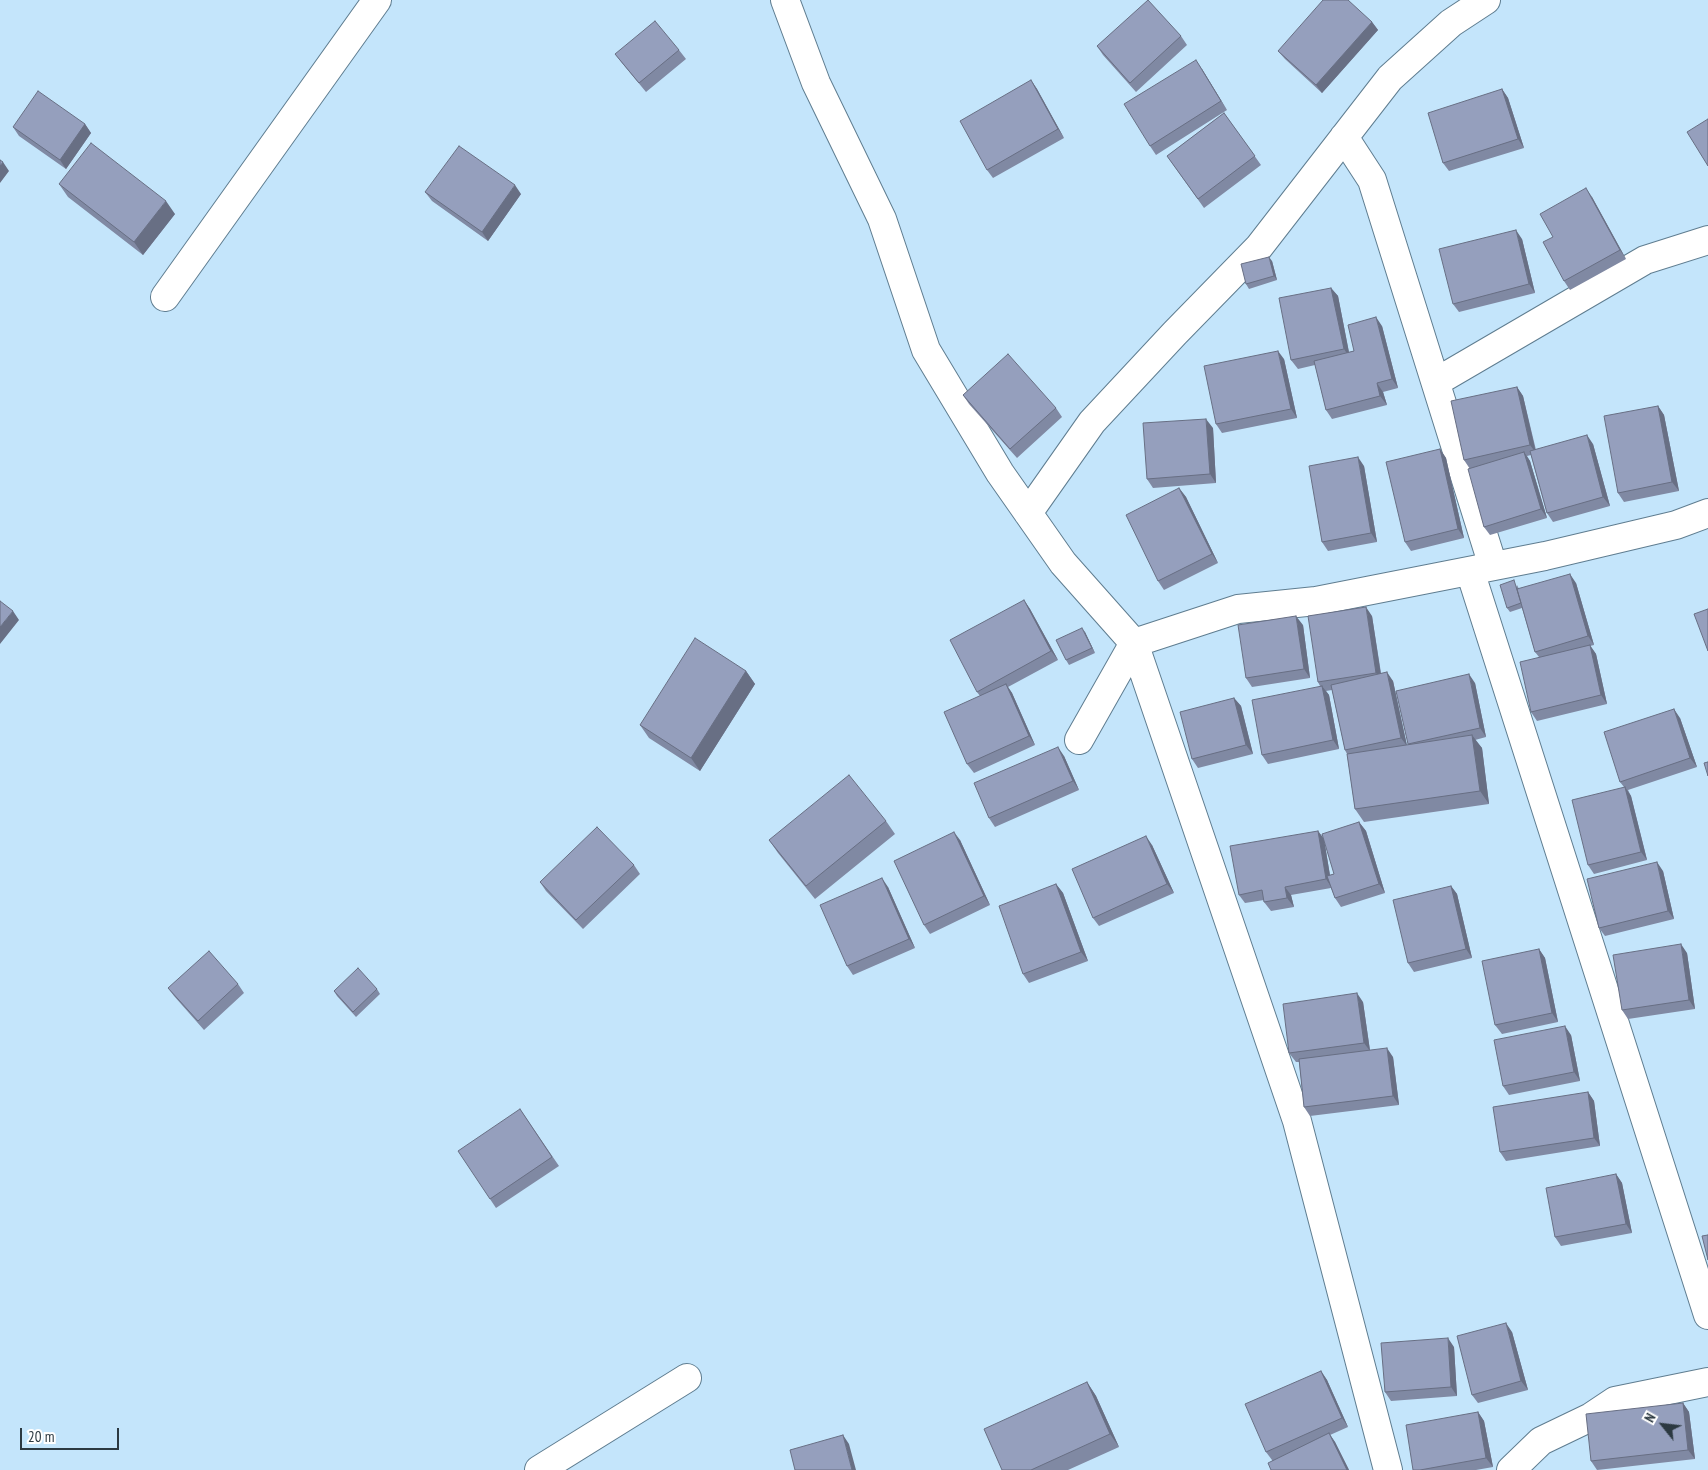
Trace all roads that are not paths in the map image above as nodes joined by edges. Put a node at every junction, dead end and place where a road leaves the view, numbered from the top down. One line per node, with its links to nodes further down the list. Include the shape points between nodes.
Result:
1 (377, 0): 6 (street)
2 (785, 0): 8 (street, via 816,82 882,219 926,350 1000,473)
3 (1486, 0): 4 (street, via 1451,23 1390,78)
4 (1344, 137): 7 (street, via 1372,180); 8 (street, via 1259,247 1092,422)
5 (1708, 240): 7 (street, via 1646,260)
6 (165, 297)
7 (1436, 382): 10 (street)
8 (1028, 513): 11 (street, via 1063,563)
9 (1708, 513): 10 (street, via 1676,525)
10 (1482, 568): 11 (street, via 1316,600 1238,609); 13 (street)
11 (1134, 643): 12 (street); 17 (street, via 1297,1121)
12 (1079, 740)
13 (1708, 1315)
14 (687, 1378): 16 (street)
15 (1708, 1382): 18 (street, via 1616,1401 1542,1441)
16 (539, 1470)
17 (1388, 1470)
18 (1511, 1470)

